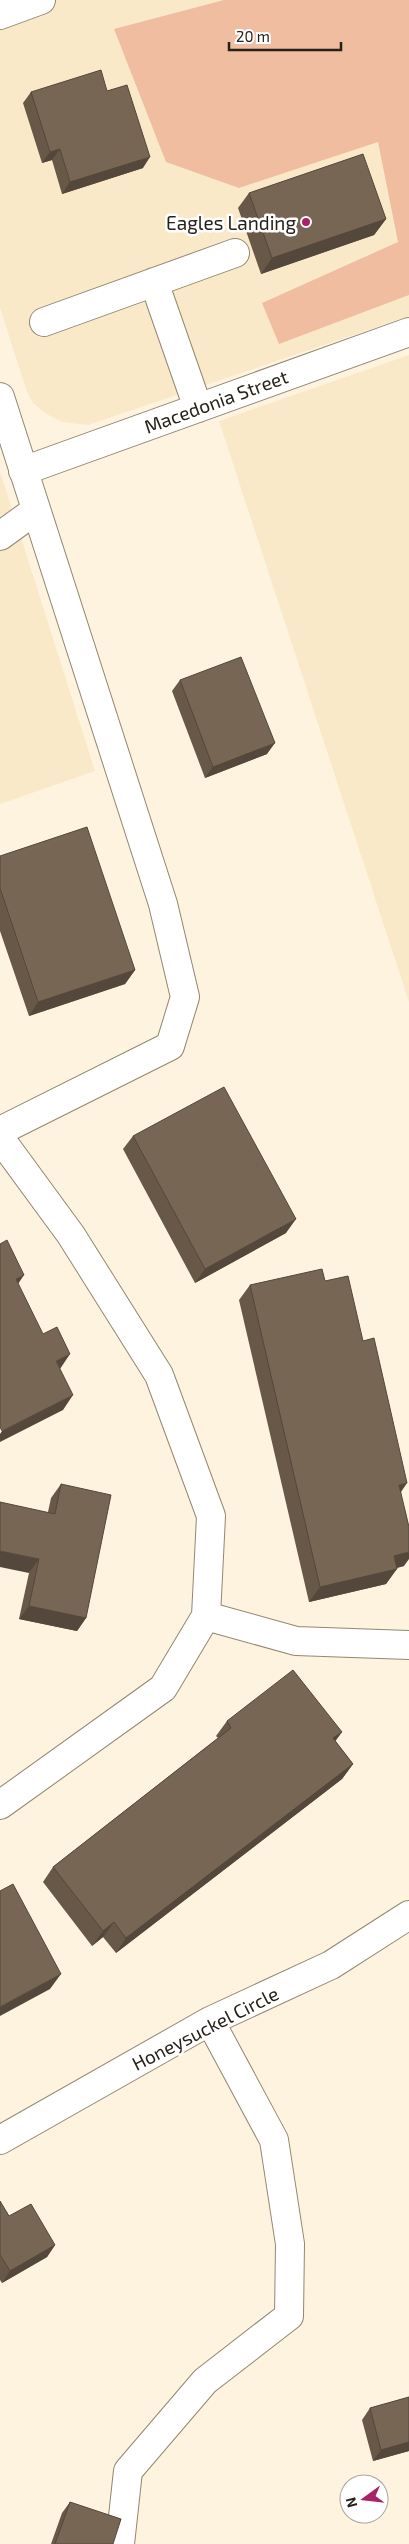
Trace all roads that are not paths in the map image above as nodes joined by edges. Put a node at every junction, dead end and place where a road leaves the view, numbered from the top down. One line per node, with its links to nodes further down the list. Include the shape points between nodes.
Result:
1 (42, 0): 2 (street)
2 (0, 15)
3 (235, 253): 4 (street)
4 (154, 282): 5 (street); 8 (street)
5 (44, 322)
6 (409, 332): 8 (street, Macedonia Street)
7 (0, 397): 9 (street)
8 (198, 408): 9 (street, Macedonia Street)
9 (13, 456): 10 (street)
10 (36, 510): 11 (street); 12 (street, via 162,904 185,997 170,1046)
11 (0, 536)
12 (0, 1131)
13 (0, 1138): 14 (street, via 71,1235 159,1375 211,1516)
14 (206, 1616): 15 (street, via 296,1641); 16 (street, via 163,1688)
15 (409, 1645)
16 (0, 1805)
17 (409, 1915): 18 (street, Honeysuckel Circle, via 331,1965)
18 (210, 2021): 19 (street, Honeysuckel Circle); 20 (street, via 274,2140 290,2244 289,2316 205,2381 128,2471)
19 (0, 2140)
20 (120, 2544)

